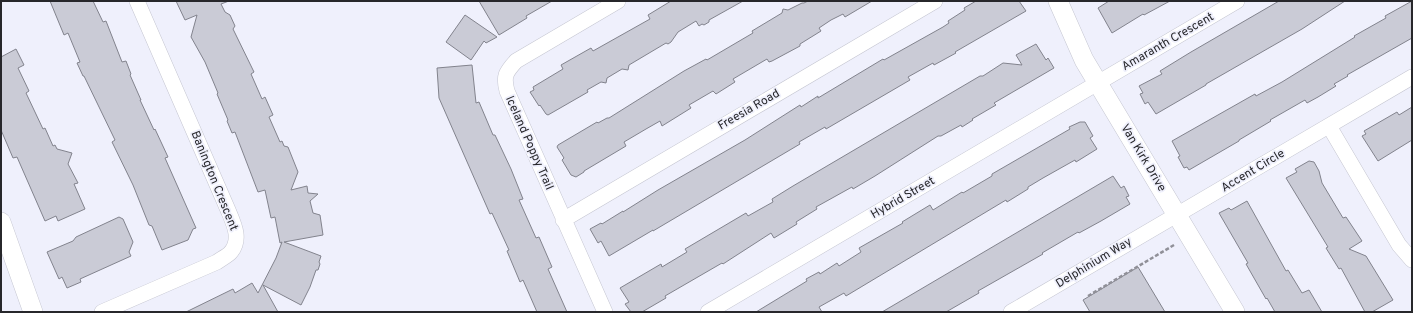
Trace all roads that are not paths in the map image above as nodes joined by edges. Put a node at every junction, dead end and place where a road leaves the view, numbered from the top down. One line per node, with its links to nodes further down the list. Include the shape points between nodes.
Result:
1 (136, 1): 14 (street, Banington Crescent, via 237,231 236,242 230,253 217,262)
2 (618, 1): 10 (street, Iceland Poppy Trail, via 516,61 505,76 507,91)
3 (935, 1): 10 (street, Freesia Road)
4 (1058, 1): 7 (street, Van Kirk Drive, via 1078,47)
5 (1237, 1): 7 (street, Amaranth Crescent)
6 (1412, 77): 8 (street, Accent Circle)
7 (1098, 83): 9 (street, Van Kirk Drive); 16 (street, Hybrid Street)
8 (1329, 126): 9 (street, Accent Circle); 12 (street, via 1399,245)
9 (1177, 215): 17 (street, Delphinium Way); 18 (street, Van Kirk Drive)
10 (563, 220): 15 (street, Iceland Poppy Trail)
11 (1, 222): 13 (street)
12 (1412, 260)
13 (33, 312)
14 (102, 312)
15 (604, 312)
16 (708, 312)
17 (1011, 312)
18 (1235, 312)

